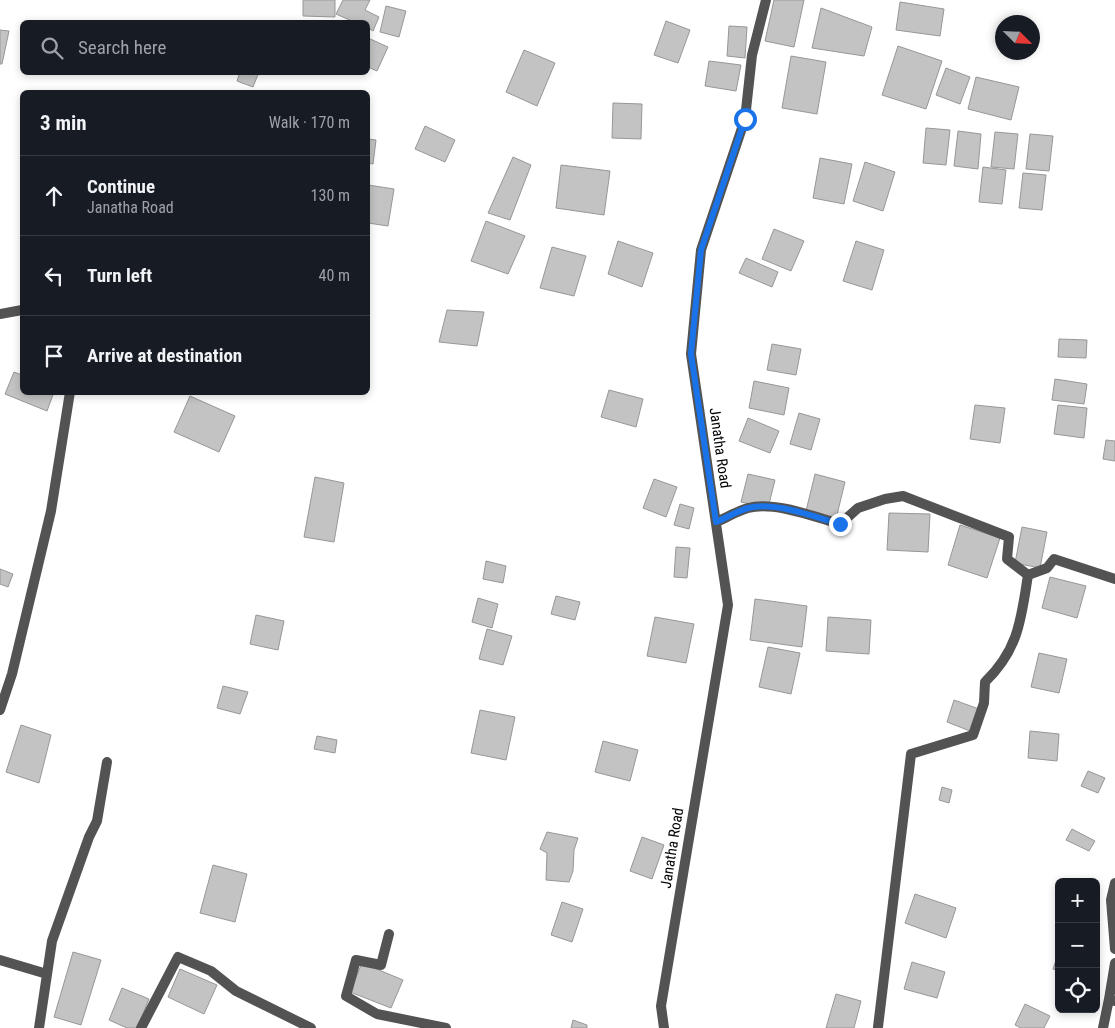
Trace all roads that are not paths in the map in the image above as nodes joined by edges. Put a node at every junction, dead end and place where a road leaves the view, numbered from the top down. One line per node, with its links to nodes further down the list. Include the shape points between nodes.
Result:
1 (766, 0): 5 (street, Janatha Road, via 752,55 745,119 701,250 691,354)
2 (20, 310): 3 (street)
3 (0, 314)
4 (70, 395): 8 (street, via 51,511 12,674)
5 (716, 522): 6 (street, via 749,507 781,508 840,524 858,508 903,496 1009,537 1007,559); 21 (street, Janatha Road, via 728,605 661,1006)
6 (1028, 575): 7 (street, via 1047,568 1054,559); 22 (street, via 1019,632 1001,667 985,682 984,703 973,735 911,754)
7 (1115, 578)
8 (0, 710)
9 (108, 762): 15 (street, via 97,821 88,837 52,941)
10 (1115, 883): 12 (street, via 1112,900)
11 (389, 934): 20 (street, via 381,965 356,960 346,996 377,1014)
12 (1115, 949)
13 (0, 960): 15 (street)
14 (1115, 963): 16 (street)
15 (47, 974): 17 (street)
16 (1112, 1000): 23 (street)
17 (39, 1028)
18 (141, 1028): 19 (street, via 178,957 211,971 236,991)
19 (311, 1028)
20 (446, 1028)
21 (664, 1028)
22 (879, 1028)
23 (1103, 1028)

